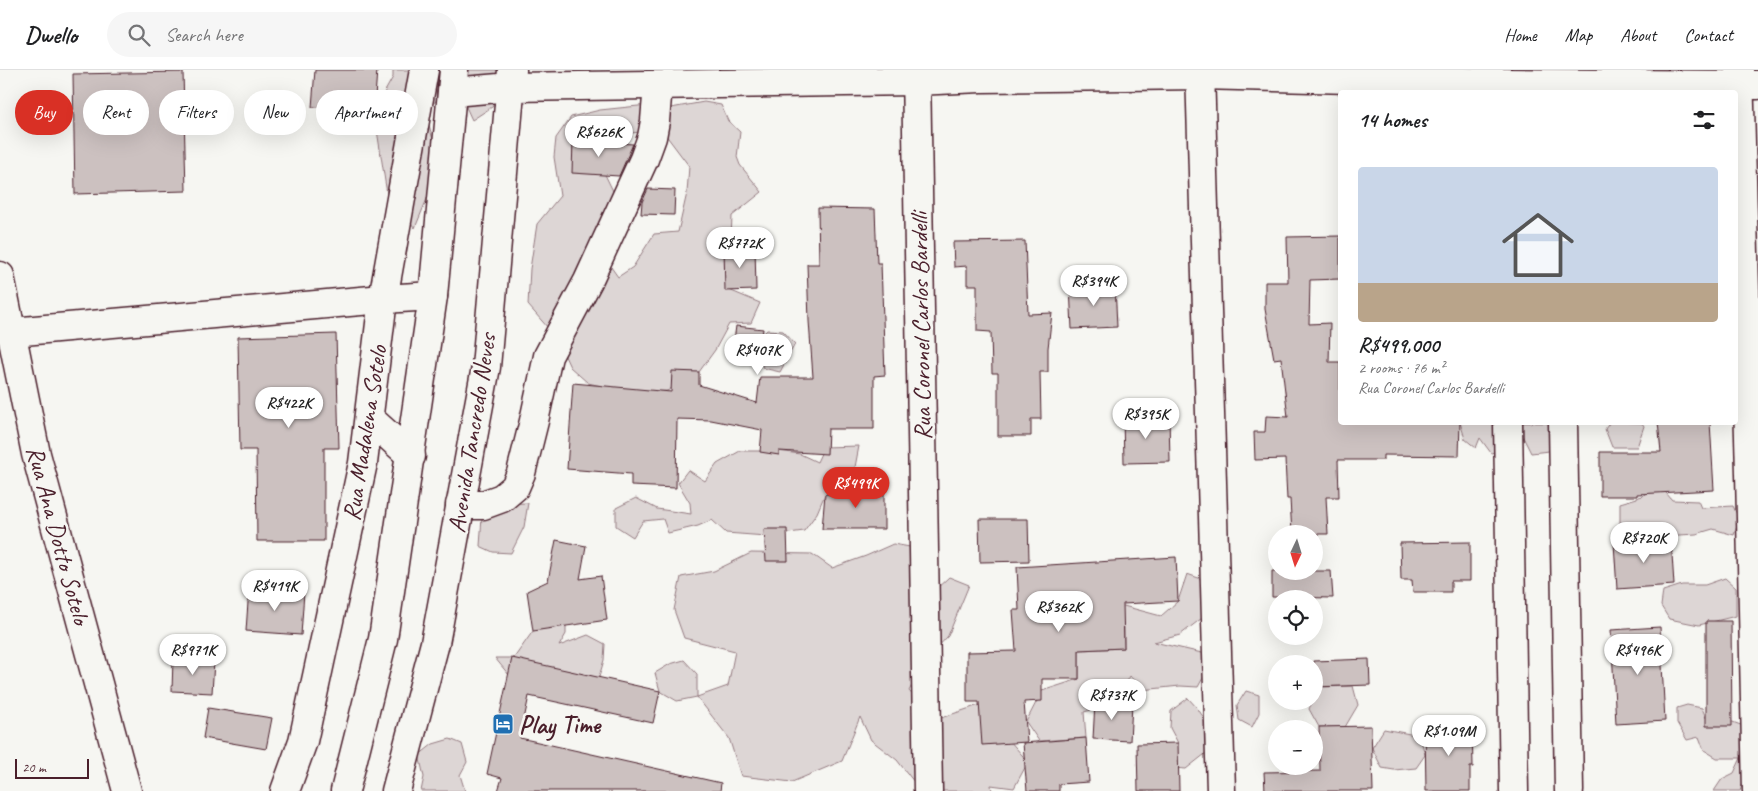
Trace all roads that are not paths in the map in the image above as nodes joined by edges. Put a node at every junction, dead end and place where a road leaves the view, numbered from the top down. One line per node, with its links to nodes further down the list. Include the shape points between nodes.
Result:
1 (424, 70): 12 (street, Rua Madalena Sotelo)
2 (1200, 73): 3 (street, via 982,78); 7 (street); 25 (street)
3 (916, 75): 9 (street); 24 (street, Rua Coronel Carlos Bardelli)
4 (511, 79): 6 (street); 9 (street); 19 (street, Avenida Tancredo Neves, via 486,367)
5 (1745, 80): 8 (street); 18 (street)
6 (453, 81): 11 (street)
7 (1502, 82): 8 (street)
8 (1557, 82)
9 (658, 85): 19 (street, via 652,137 644,159 588,281 548,356 515,487 502,498 483,505)
10 (0, 276): 13 (street, Rua Ana Dotto Sotelo)
11 (433, 296): 12 (street); 17 (street)
12 (383, 299): 13 (street); 14 (street, Rua Madalena Sotelo)
13 (12, 332): 20 (street, Rua Ana Dotto Sotelo, via 36,454)
14 (369, 418): 17 (street); 21 (street, Rua Madalena Sotelo, via 363,463 303,741)
15 (1508, 425): 26 (street)
16 (1563, 425): 27 (street)
17 (411, 456): 22 (street, via 383,639)
18 (1754, 474): 28 (street)
19 (460, 505): 23 (street, Avenida Tancredo Neves, via 435,643)
20 (127, 791)
21 (285, 791)
22 (346, 791)
23 (396, 791)
24 (928, 791)
25 (1221, 791)
26 (1514, 791)
27 (1569, 791)
28 (1757, 791)

